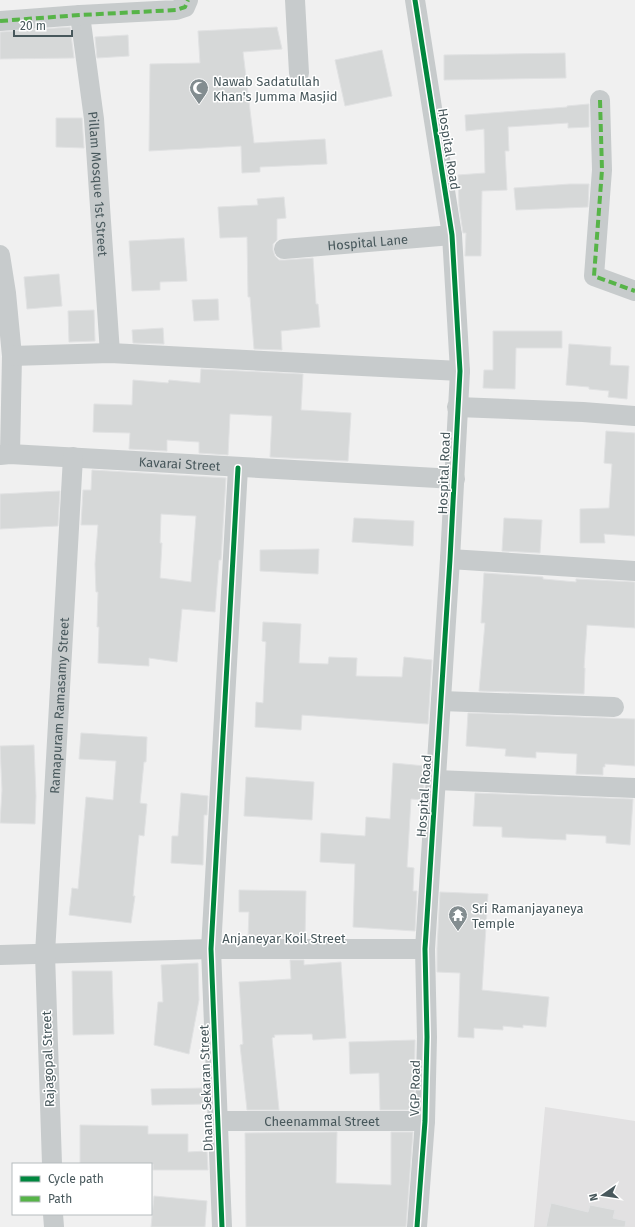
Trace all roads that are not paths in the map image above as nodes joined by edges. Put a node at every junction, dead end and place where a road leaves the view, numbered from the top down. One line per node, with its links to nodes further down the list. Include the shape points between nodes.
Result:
1 (188, 0): 4 (street, via 185,7 176,10)
2 (295, 0): 6 (street)
3 (415, 0): 8 (street, Hospital Road)
4 (80, 15): 5 (street); 12 (street, Pillam Mosque 1st Street, via 94,119)
5 (0, 22)
6 (299, 73)
7 (600, 100): 11 (street, via 602,170 594,276)
8 (452, 235): 9 (street, Hospital Lane); 14 (street, Hospital Road)
9 (284, 249)
10 (0, 255): 13 (street)
11 (635, 292)
12 (110, 353): 13 (street); 14 (street)
13 (12, 356): 17 (street)
14 (460, 371): 15 (street, Hospital Road)
15 (457, 407): 16 (street); 20 (street, Hospital Road)
16 (635, 416)
17 (5, 454): 18 (street, Kavarai Street)
18 (73, 458): 19 (street, Kavarai Street); 29 (street, Ramapuram Ramasamy Street)
19 (238, 468): 20 (street, Kavarai Street); 28 (street, Dhana Sekaran Street)
20 (455, 479): 21 (street, Hospital Road)
21 (450, 559): 22 (street); 23 (street, Hospital Road)
22 (635, 571)
23 (441, 701): 24 (street); 25 (street, Hospital Road)
24 (614, 708)
25 (436, 780): 26 (street); 27 (street, Hospital Road)
26 (635, 788)
27 (425, 948): 28 (street, Anjaneyar Koil Street); 32 (street, VGP Road)
28 (211, 949): 29 (street, Anjaneyar Koil Street); 31 (street, Dhana Sekaran Street)
29 (45, 954): 30 (street, Anjaneyar Koil Street); 33 (street, Rajagopal Street)
30 (0, 955)
31 (219, 1121): 32 (street, Cheenammal Street); 36 (street, Dhana Sekaran Street)
32 (425, 1121): 37 (street, VGP Road)
33 (52, 1163)
34 (53, 1215): 35 (street)
35 (54, 1227)
36 (222, 1227)
37 (417, 1227)

